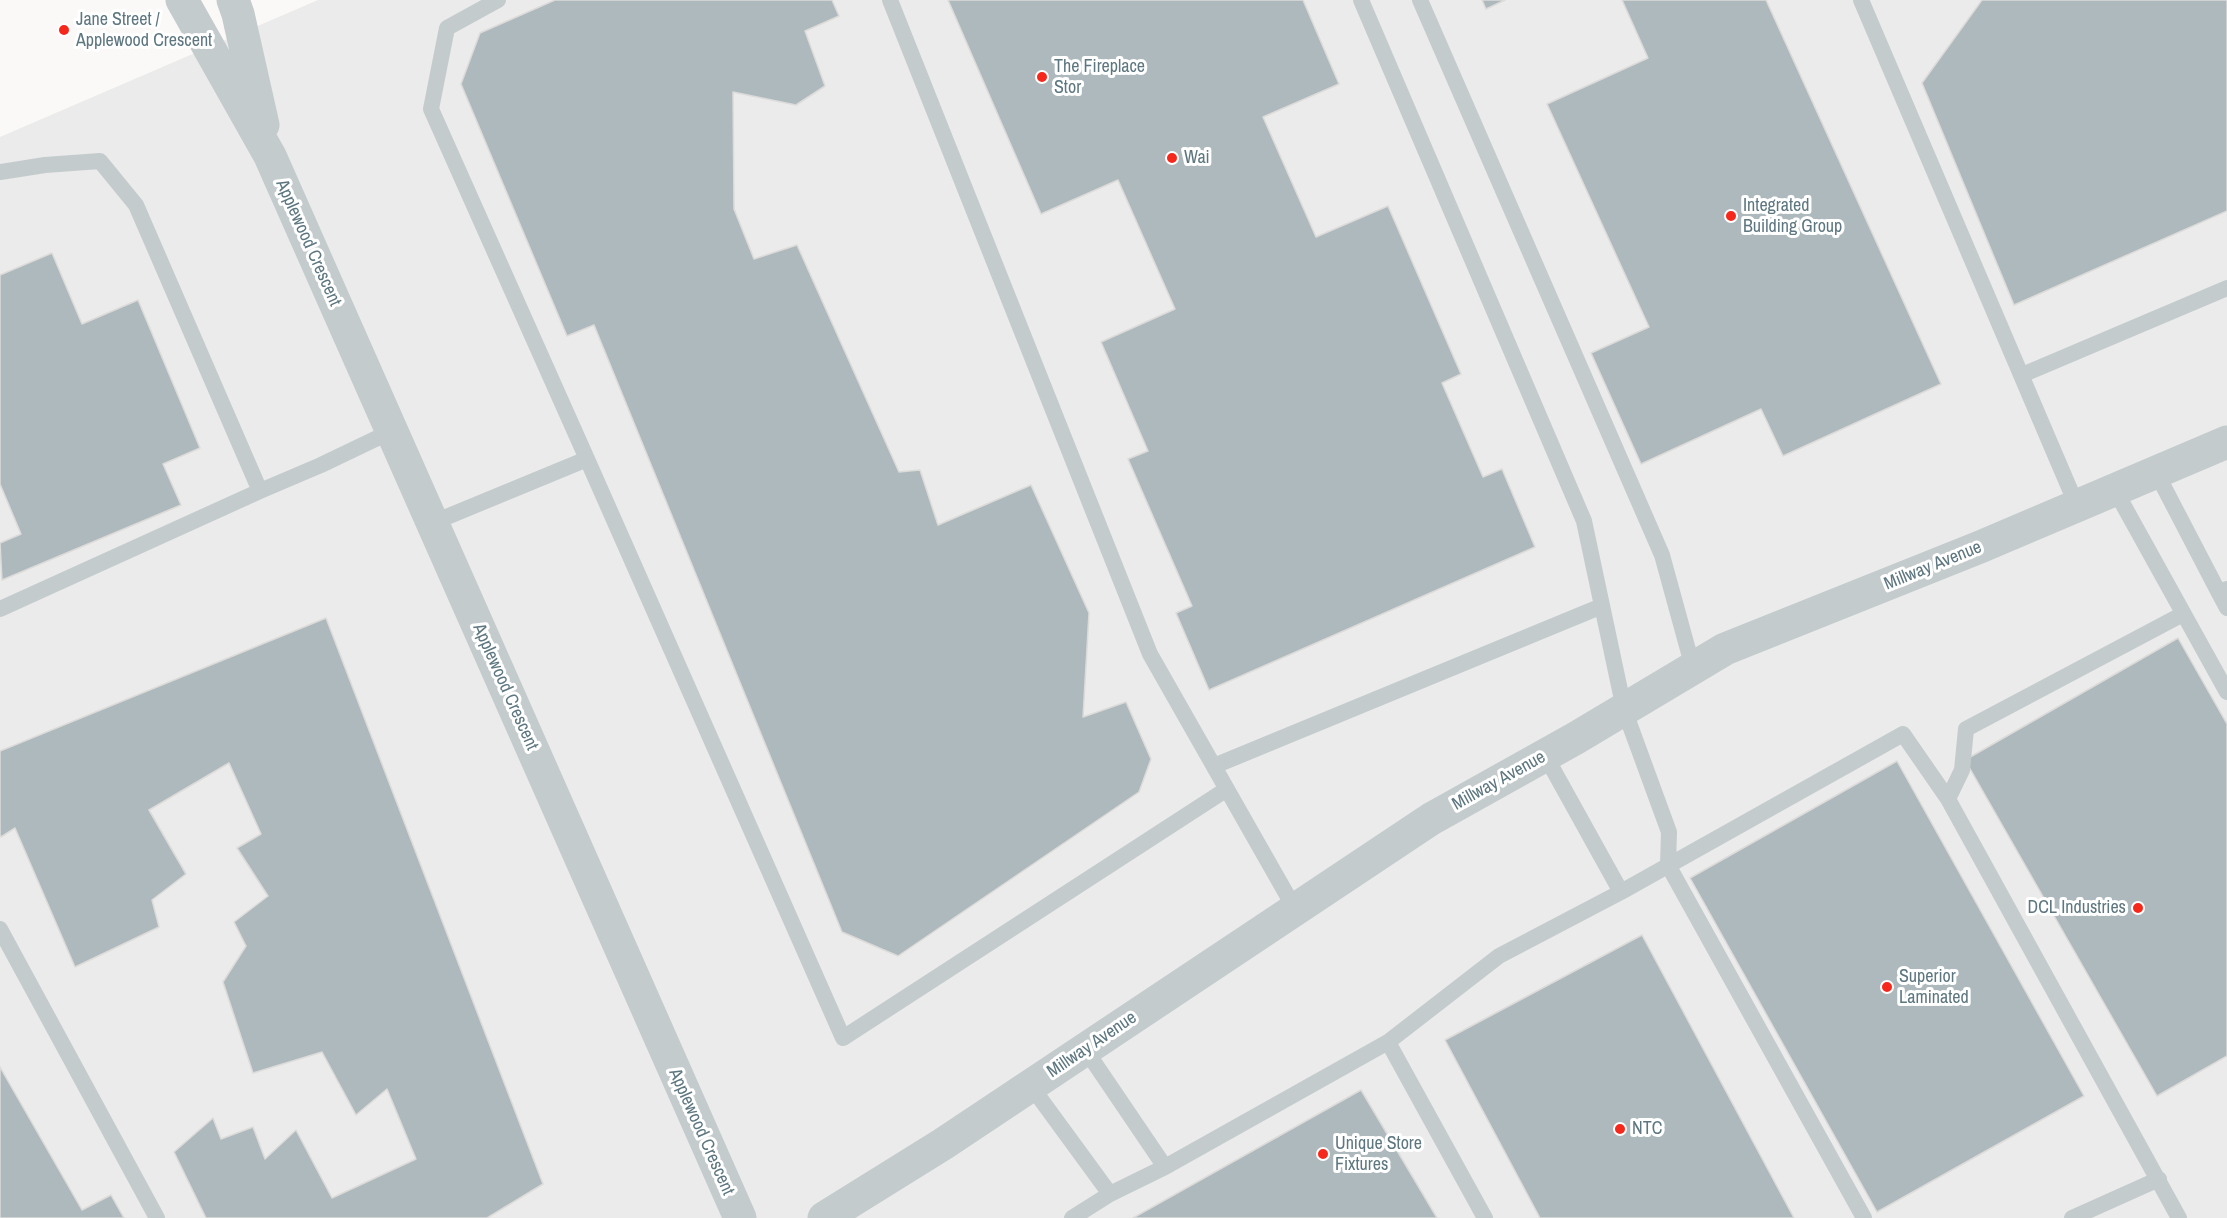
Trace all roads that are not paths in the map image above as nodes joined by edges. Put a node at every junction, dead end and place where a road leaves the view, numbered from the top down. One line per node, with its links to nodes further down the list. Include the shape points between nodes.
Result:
1 (182, 0): 8 (street, Applewood Crescent)
2 (233, 0): 8 (street, Applewood Crescent)
3 (498, 0): 14 (lane, via 447,28 431,109)
4 (890, 0): 29 (lane, via 1150,654)
5 (1361, 0): 21 (lane, via 1584,521)
6 (1420, 0): 25 (lane, via 1662,555)
7 (1861, 0): 11 (lane)
8 (270, 156): 12 (street, Applewood Crescent)
9 (0, 172): 16 (lane, via 100,161 136,205)
10 (2227, 288): 11 (lane)
11 (2022, 375): 18 (lane)
12 (392, 431): 16 (lane); 19 (street, Applewood Crescent)
13 (2227, 442): 15 (street, Millway Avenue)
14 (587, 459): 19 (lane); 30 (lane, via 843,1038)
15 (2156, 472): 17 (street, Millway Avenue); 20 (lane)
16 (260, 490): 23 (lane)
17 (2115, 490): 18 (street, Millway Avenue); 24 (lane)
18 (2078, 506): 25 (street, Millway Avenue, via 1725,649)
19 (432, 523): 43 (street, Applewood Crescent)
20 (2223, 591): 22 (lane)
21 (1602, 606): 27 (lane); 29 (lane)
22 (2227, 608)
23 (0, 609)
24 (2183, 614): 26 (lane); 31 (lane, via 1966,729 1962,770)
25 (1693, 668): 27 (street, Millway Avenue)
26 (2227, 692)
27 (1624, 709): 28 (street, Millway Avenue); 32 (lane, via 1669,832)
28 (1545, 755): 33 (lane); 34 (street, Millway Avenue, via 1431,819)
29 (1214, 766): 30 (lane)
30 (1227, 789): 34 (lane)
31 (1948, 799): 32 (lane, via 1903,734); 40 (lane)
32 (1668, 865): 33 (lane); 47 (lane)
33 (1621, 892): 36 (lane, via 1499,956)
34 (1295, 909): 37 (street, Millway Avenue)
35 (0, 929): 42 (lane)
36 (1388, 1042): 39 (lane); 46 (lane)
37 (1085, 1049): 38 (street, Millway Avenue); 39 (lane)
38 (1030, 1086): 41 (lane); 44 (street, Millway Avenue)
39 (1165, 1167): 41 (lane)
40 (2159, 1179): 48 (lane); 49 (lane)
41 (1110, 1194): 45 (lane)
42 (157, 1218)
43 (740, 1218)
44 (824, 1218)
45 (1072, 1218)
46 (1485, 1218)
47 (1864, 1218)
48 (2072, 1218)
49 (2179, 1218)

